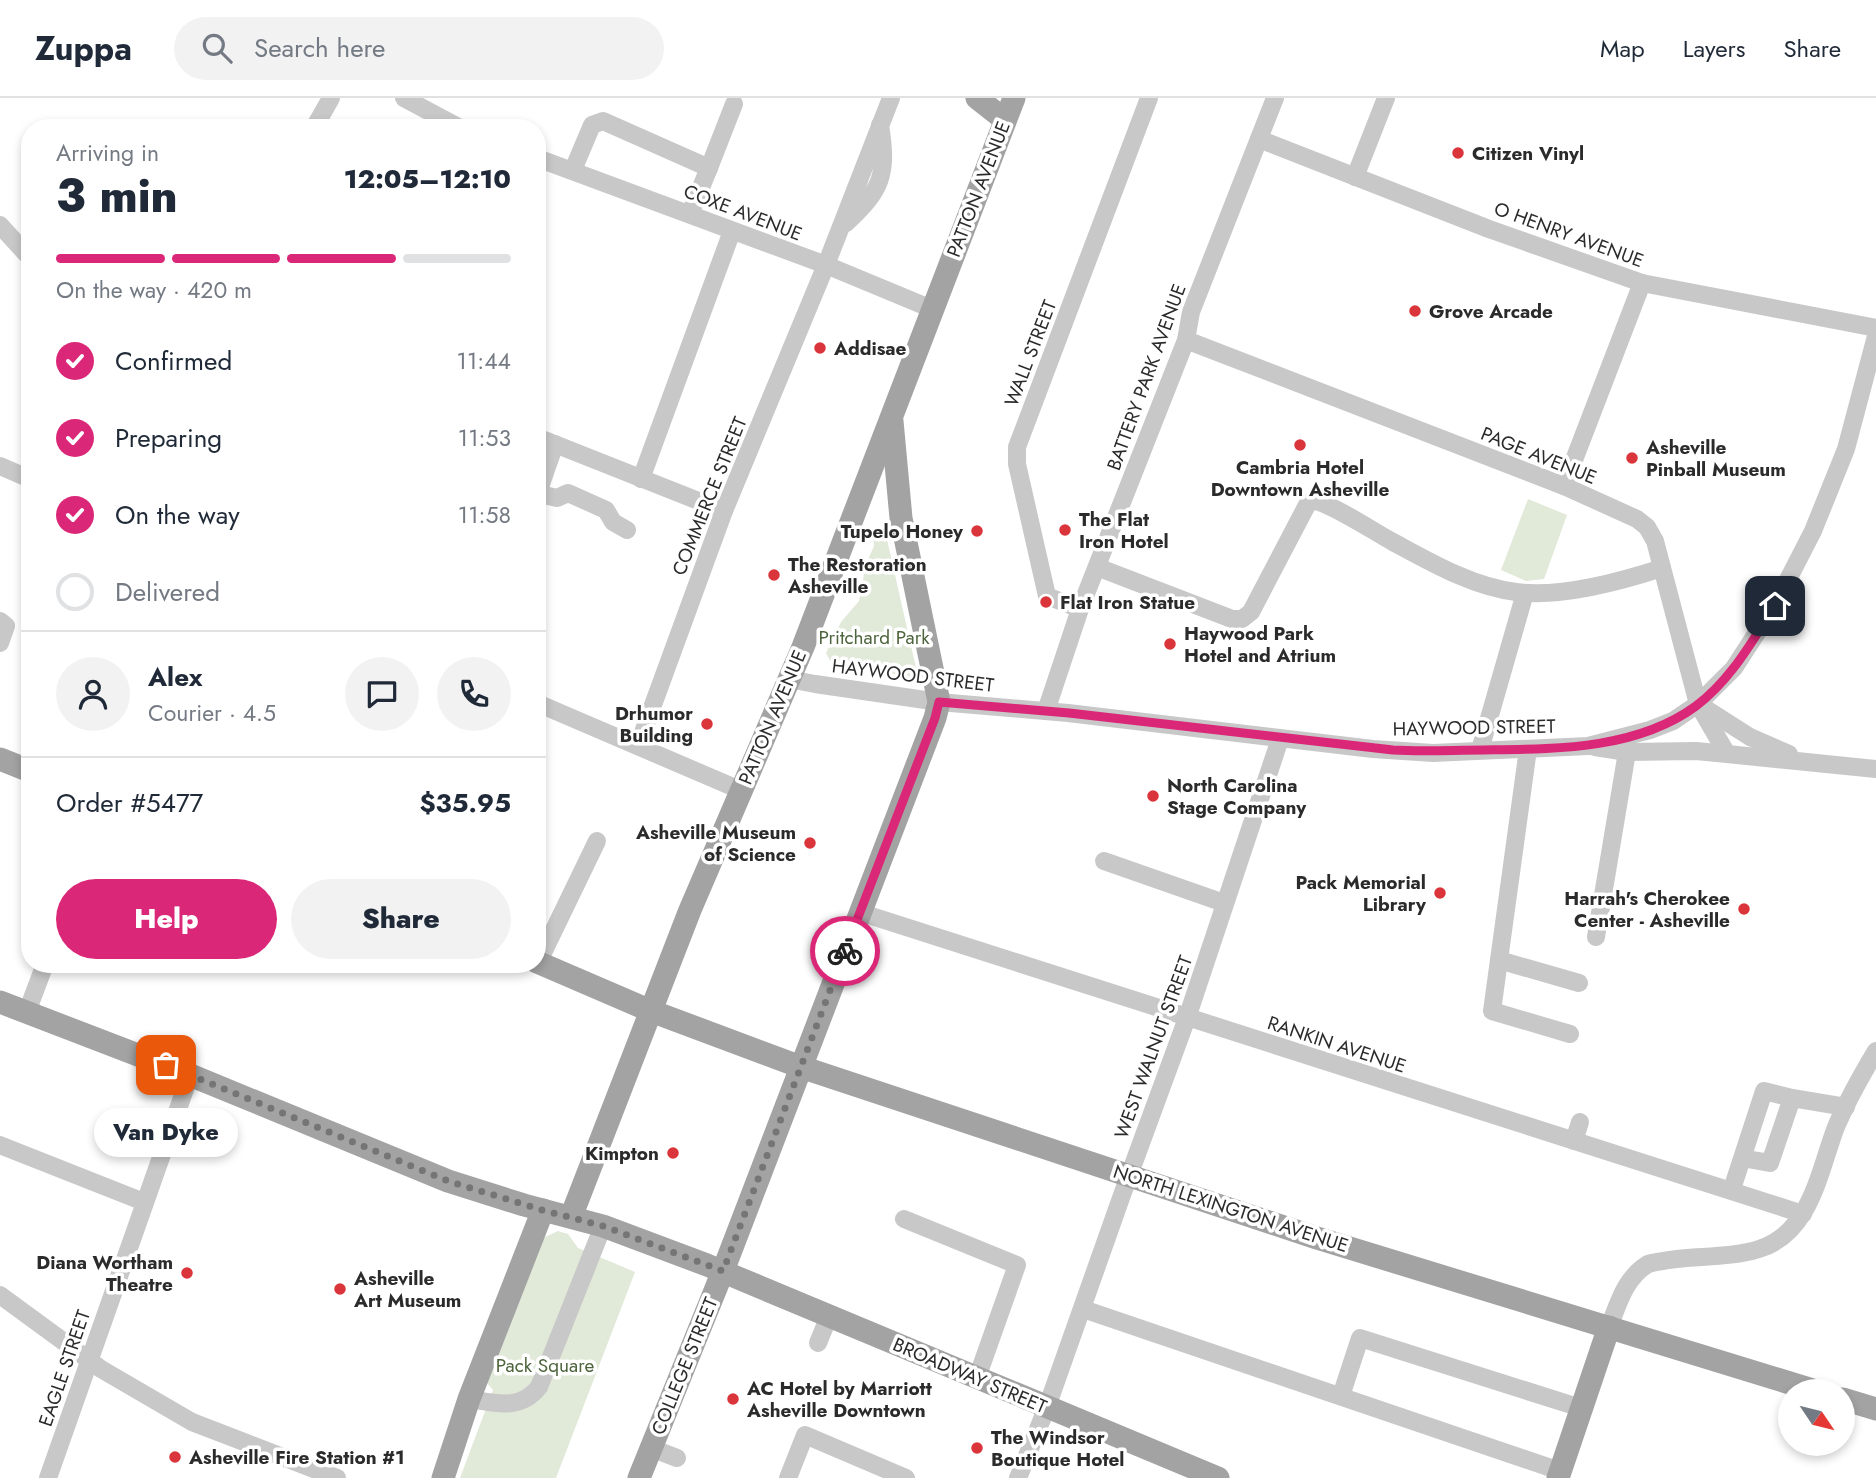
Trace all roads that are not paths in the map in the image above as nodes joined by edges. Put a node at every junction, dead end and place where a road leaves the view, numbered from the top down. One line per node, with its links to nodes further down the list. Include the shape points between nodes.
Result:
1 (331, 98): 10 (street)
2 (405, 98): 11 (street)
3 (891, 98): 22 (street, COMMERCE STREET)
4 (977, 98): 12 (main road)
5 (1014, 98): 12 (main road, PATTON AVENUE)
6 (1149, 98): 42 (street, WALL STREET, via 1017,447 1047,596)
7 (1275, 98): 13 (street, BATTERY PARK AVENUE)
8 (1386, 98): 17 (street)
9 (734, 104): 15 (street)
10 (319, 119)
11 (444, 119)
12 (1005, 120): 24 (main road, PATTON AVENUE)
13 (1259, 139): 17 (street, O HENRY AVENUE); 27 (street, BATTERY PARK AVENUE, via 1191,312)
14 (546, 161): 16 (street, COXE AVENUE)
15 (709, 168): 16 (street, via 603,121 592,125); 18 (street)
16 (573, 170): 18 (street, COXE AVENUE)
17 (1355, 177): 23 (street, O HENRY AVENUE)
18 (690, 214): 20 (street, COXE AVENUE)
19 (0, 225): 21 (street)
20 (732, 231): 22 (street, COXE AVENUE); 34 (street)
21 (21, 248)
22 (827, 265): 24 (street, COXE AVENUE); 37 (street, COMMERCE STREET)
23 (1642, 283): 25 (street, O HENRY AVENUE); 35 (street)
24 (932, 309): 28 (main road, PATTON AVENUE)
25 (1876, 328)
26 (1876, 336): 47 (street, HAYWOOD STREET, via 1846,449 1813,531 1775,606 1734,668)
27 (1186, 340): 35 (street, PAGE AVENUE); 39 (street, BATTERY PARK AVENUE)
28 (892, 415): 45 (main road, PATTON AVENUE); 46 (main road, COLLEGE STREET, via 901,519)
29 (546, 440): 30 (street)
30 (555, 444): 32 (street); 34 (street)
31 (0, 466): 33 (street)
32 (546, 470)
33 (21, 475)
34 (641, 479): 37 (street)
35 (1564, 486): 40 (street, PAGE AVENUE, via 1647,527)
36 (546, 495): 38 (street, via 557,498 568,493 606,510 612,522)
37 (724, 511): 51 (street, COMMERCE STREET)
38 (627, 530)
39 (1097, 567): 41 (street, via 1242,619 1251,612 1312,499 1440,566 1496,588); 42 (street, BATTERY PARK AVENUE)
40 (1662, 568): 41 (street, via 1586,587); 47 (street, PAGE AVENUE)
41 (1525, 593): 54 (street)
42 (1080, 609): 49 (street, BATTERY PARK AVENUE)
43 (0, 621): 44 (street, via 6,626)
44 (0, 643)
45 (789, 679): 46 (street, HAYWOOD STREET); 61 (main road, PATTON AVENUE)
46 (939, 702): 49 (street, HAYWOOD STREET); 65 (main road, COLLEGE STREET)
47 (1698, 704): 52 (street, HAYWOOD STREET, via 1662,726); 56 (street, PAGE AVENUE); 58 (street, via 1750,737)
48 (546, 707): 51 (street)
49 (1046, 711): 50 (street, HAYWOOD STREET)
50 (1280, 739): 54 (street, HAYWOOD STREET, via 1433,753); 64 (street, WEST WALNUT STREET)
51 (638, 746): 61 (street)
52 (1588, 746): 53 (street, HAYWOOD STREET); 55 (street)
53 (1528, 749): 54 (street, HAYWOOD STREET); 68 (street)
54 (1480, 750)
55 (1627, 752): 56 (street); 66 (street)
56 (1727, 754): 58 (street)
57 (0, 759): 59 (main road)
58 (1805, 760): 60 (street)
59 (21, 767)
60 (1876, 769)
61 (740, 790): 73 (main road, PATTON AVENUE)
62 (597, 841): 67 (street)
63 (1104, 861): 64 (street)
64 (1224, 903): 75 (street, WEST WALNUT STREET)
65 (859, 912): 75 (street, RANKIN AVENUE); 78 (main road, COLLEGE STREET)
66 (1596, 937)
67 (546, 946)
68 (1499, 960): 71 (street); 76 (street, via 1492,1012)
69 (546, 965): 73 (main road, NORTH LEXINGTON AVENUE)
70 (42, 973): 74 (street)
71 (1579, 983)
72 (0, 1002): 74 (main road, BROADWAY STREET)
73 (651, 1011): 78 (main road, NORTH LEXINGTON AVENUE); 91 (main road, PATTON AVENUE)
74 (27, 1012): 79 (main road, BROADWAY STREET)
75 (1187, 1018): 83 (street, RANKIN AVENUE); 86 (street, WEST WALNUT STREET)
76 (1570, 1034)
77 (1876, 1051): 81 (street)
78 (801, 1067): 86 (main road, NORTH LEXINGTON AVENUE); 94 (main road, COLLEGE STREET)
79 (190, 1074): 88 (street, EAGLE STREET); 89 (main road, BROADWAY STREET, via 448,1181)
80 (1792, 1098): 81 (street); 85 (street, via 1770,1163); 85 (street, via 1764,1091)
81 (1846, 1108): 90 (street)
82 (1580, 1122): 83 (street)
83 (1574, 1141): 87 (street, RANKIN AVENUE)
84 (0, 1146): 88 (street)
85 (1742, 1157): 87 (street)
86 (1129, 1175): 96 (street, WEST WALNUT STREET); 98 (main road, NORTH LEXINGTON AVENUE)
87 (1732, 1189): 90 (street, RANKIN AVENUE)
88 (144, 1202): 100 (street, EAGLE STREET)
89 (542, 1210): 91 (main road, BROADWAY STREET); 104 (main road)
90 (1803, 1214): 98 (street, via 1785,1236 1758,1249 1648,1264 1628,1281)
91 (571, 1217): 93 (main road, BROADWAY STREET)
92 (904, 1219): 101 (street, via 1017,1265)
93 (603, 1226): 94 (main road, BROADWAY STREET); 104 (street, via 539,1387 515,1404)
94 (723, 1271): 97 (main road, BROADWAY STREET); 109 (main road, COLLEGE STREET)
95 (0, 1295): 100 (street)
96 (1083, 1309): 103 (street); 106 (street, WEST WALNUT STREET)
97 (829, 1316): 99 (street); 101 (main road, BROADWAY STREET)
98 (1609, 1327): 102 (main road, NORTH LEXINGTON AVENUE); 107 (main road)
99 (818, 1343)
100 (90, 1361): 112 (street, EAGLE STREET); 113 (street, via 192,1422)
101 (978, 1378): 106 (main road, BROADWAY STREET)
102 (1778, 1379)
103 (1341, 1396): 107 (street, via 1360,1338); 111 (street)
104 (469, 1399): 114 (main road)
105 (1855, 1403): 108 (main road)
106 (1047, 1407): 118 (street, WEST WALNUT STREET); 119 (main road, BROADWAY STREET)
107 (1581, 1408): 111 (main road)
108 (1876, 1409)
109 (651, 1448): 110 (street); 115 (main road, COLLEGE STREET)
110 (677, 1458)
111 (1559, 1474)
112 (48, 1478)
113 (337, 1478)
114 (443, 1478)
115 (639, 1478)
116 (788, 1478): 117 (street, via 805,1435)
117 (906, 1478)
118 (1018, 1478)
119 (1219, 1478)

